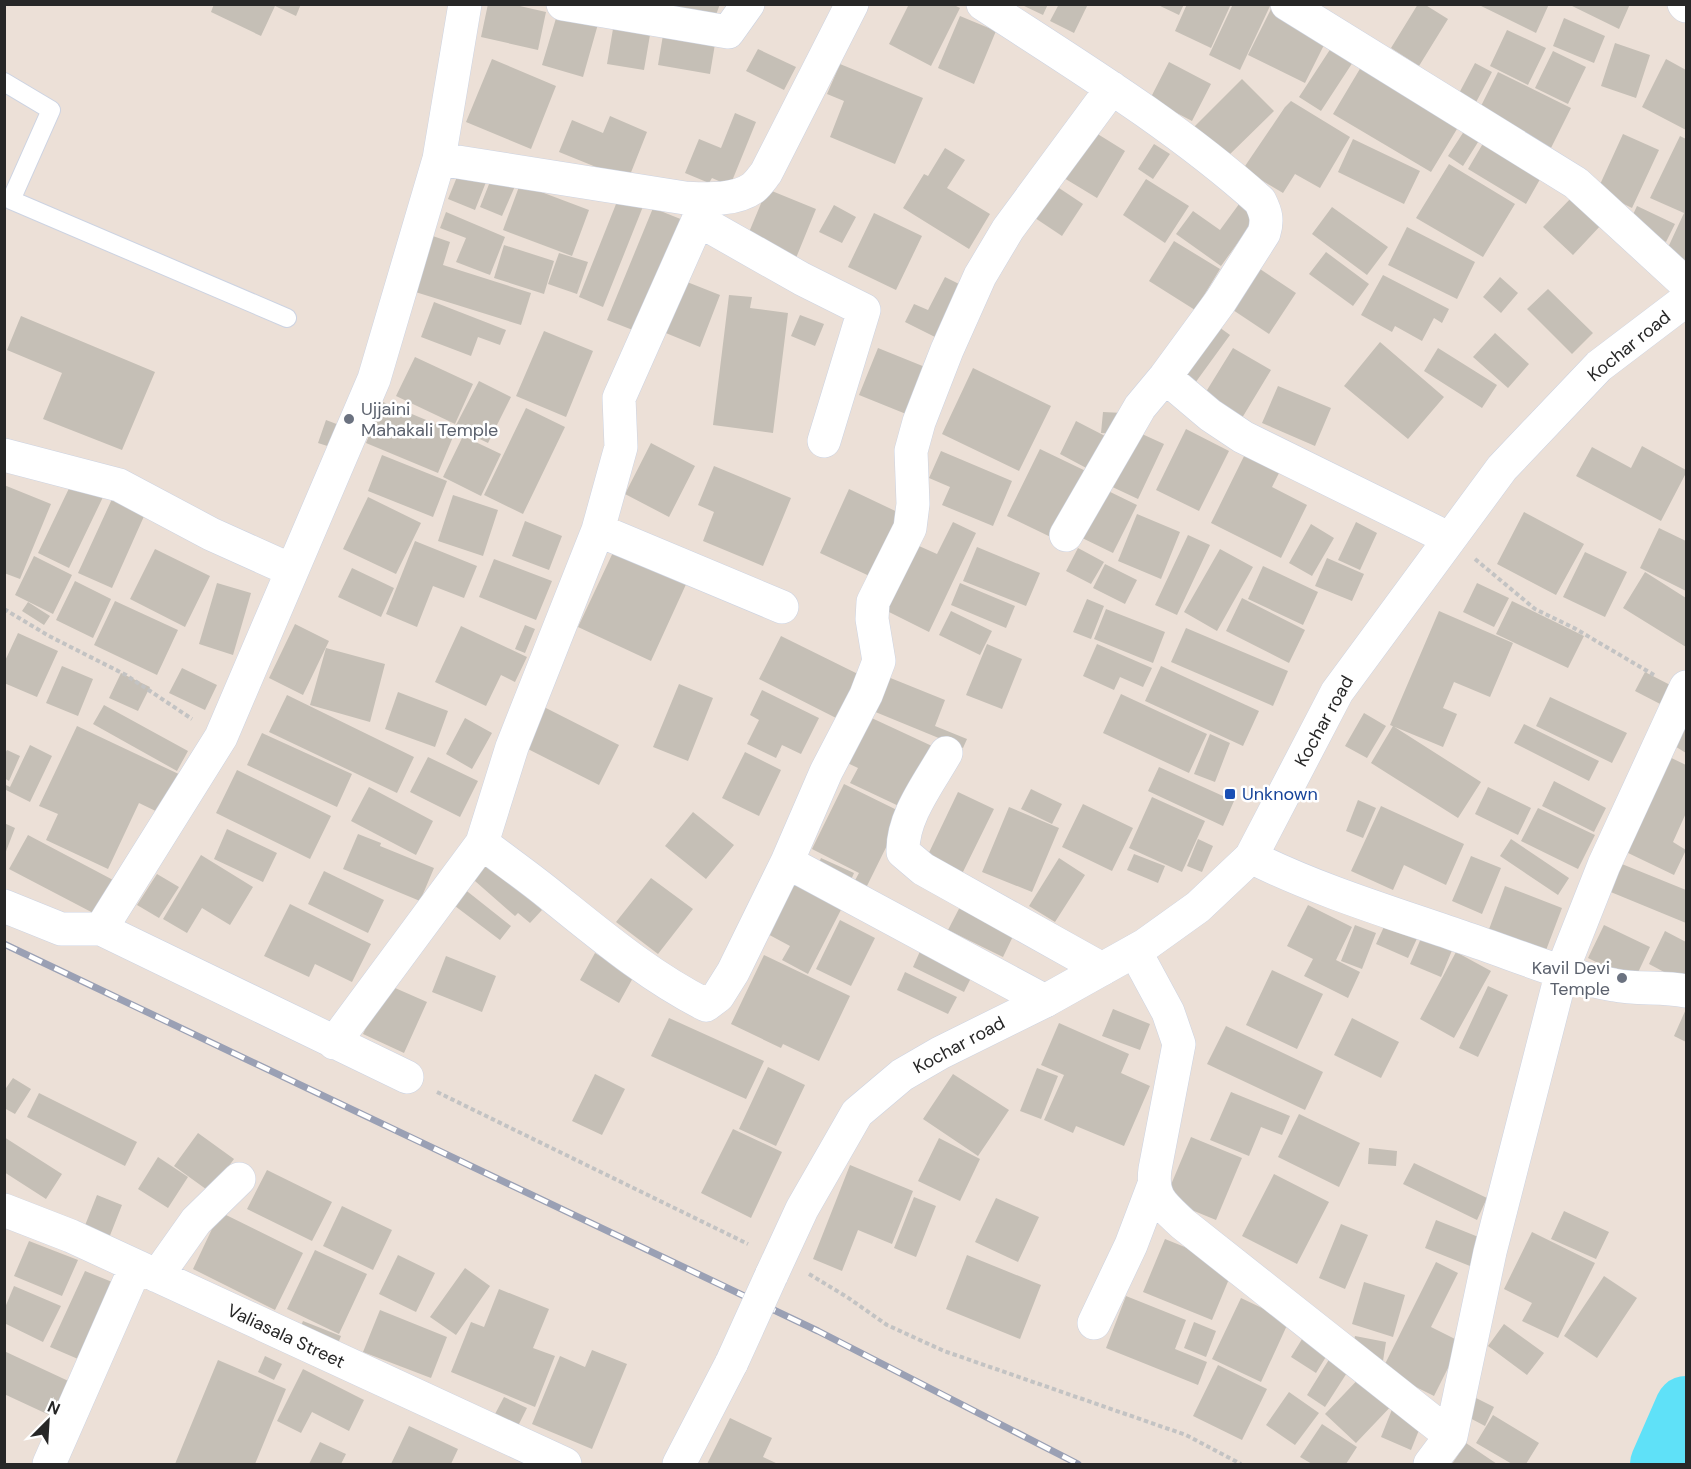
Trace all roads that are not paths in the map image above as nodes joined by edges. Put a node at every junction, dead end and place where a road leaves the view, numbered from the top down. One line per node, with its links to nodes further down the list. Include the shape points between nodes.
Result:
1 (465, 4): 9 (street)
2 (563, 4): 3 (street, via 728,32)
3 (748, 4)
4 (852, 4): 10 (street, via 766,173 754,188)
5 (983, 4): 8 (street)
6 (1287, 4): 11 (street, via 1576,183)
7 (4, 82): 13 (lane, via 51,110 11,200)
8 (1112, 88): 14 (street, via 1189,142 1260,201 1265,212 1264,233); 26 (street, via 1008,229 980,276 947,350 911,451 914,504 910,528 873,602 879,661)
9 (439, 159): 10 (street, via 685,198); 20 (street, via 374,379)
10 (702, 210): 15 (street, via 802,279 864,310); 17 (street, via 619,398 621,447)
11 (1686, 284)
12 (1686, 300): 19 (street, Kochar road, via 1599,366 1502,468)
13 (287, 318)
14 (1165, 377): 18 (street, via 1140,407); 19 (street, via 1243,437)
15 (824, 441)
16 (4, 455): 20 (street, via 119,485 211,534)
17 (598, 530): 21 (street); 24 (street, via 512,747)
18 (1066, 535)
19 (1448, 538): 25 (street, Kochar road, via 1337,692)
20 (291, 570): 28 (street, via 221,737)
21 (782, 607)
22 (1685, 689): 31 (street, via 1604,865)
23 (946, 753): 30 (street, via 909,820 903,852 923,869)
24 (482, 843): 26 (street, via 653,974 706,1005 718,996 733,972); 34 (street)
25 (1251, 857): 29 (street, Kochar road, via 1198,907); 31 (street, via 1335,893)
26 (787, 862): 33 (street)
27 (4, 906): 28 (street, via 61,929)
28 (101, 929): 34 (street)
29 (1135, 951): 30 (street, Kochar road); 37 (street, via 1168,1012 1179,1044)
30 (1102, 969): 33 (street, Kochar road)
31 (1562, 971): 32 (street, via 1615,986); 41 (street, via 1490,1251)
32 (1686, 991)
33 (1045, 1001): 44 (street, Kochar road, bridge, via 902,1075 857,1113 802,1209 732,1362)
34 (334, 1043): 35 (street)
35 (407, 1077)
36 (239, 1179): 39 (street)
37 (1153, 1187): 40 (street); 41 (street, via 1166,1208 1183,1224)
38 (4, 1210): 39 (street, Valiasala Street)
39 (146, 1271): 42 (street); 43 (street, Valiasala Street)
40 (1094, 1323)
41 (1451, 1436): 45 (street)
42 (49, 1464)
43 (565, 1464)
44 (679, 1464)
45 (1430, 1464)

